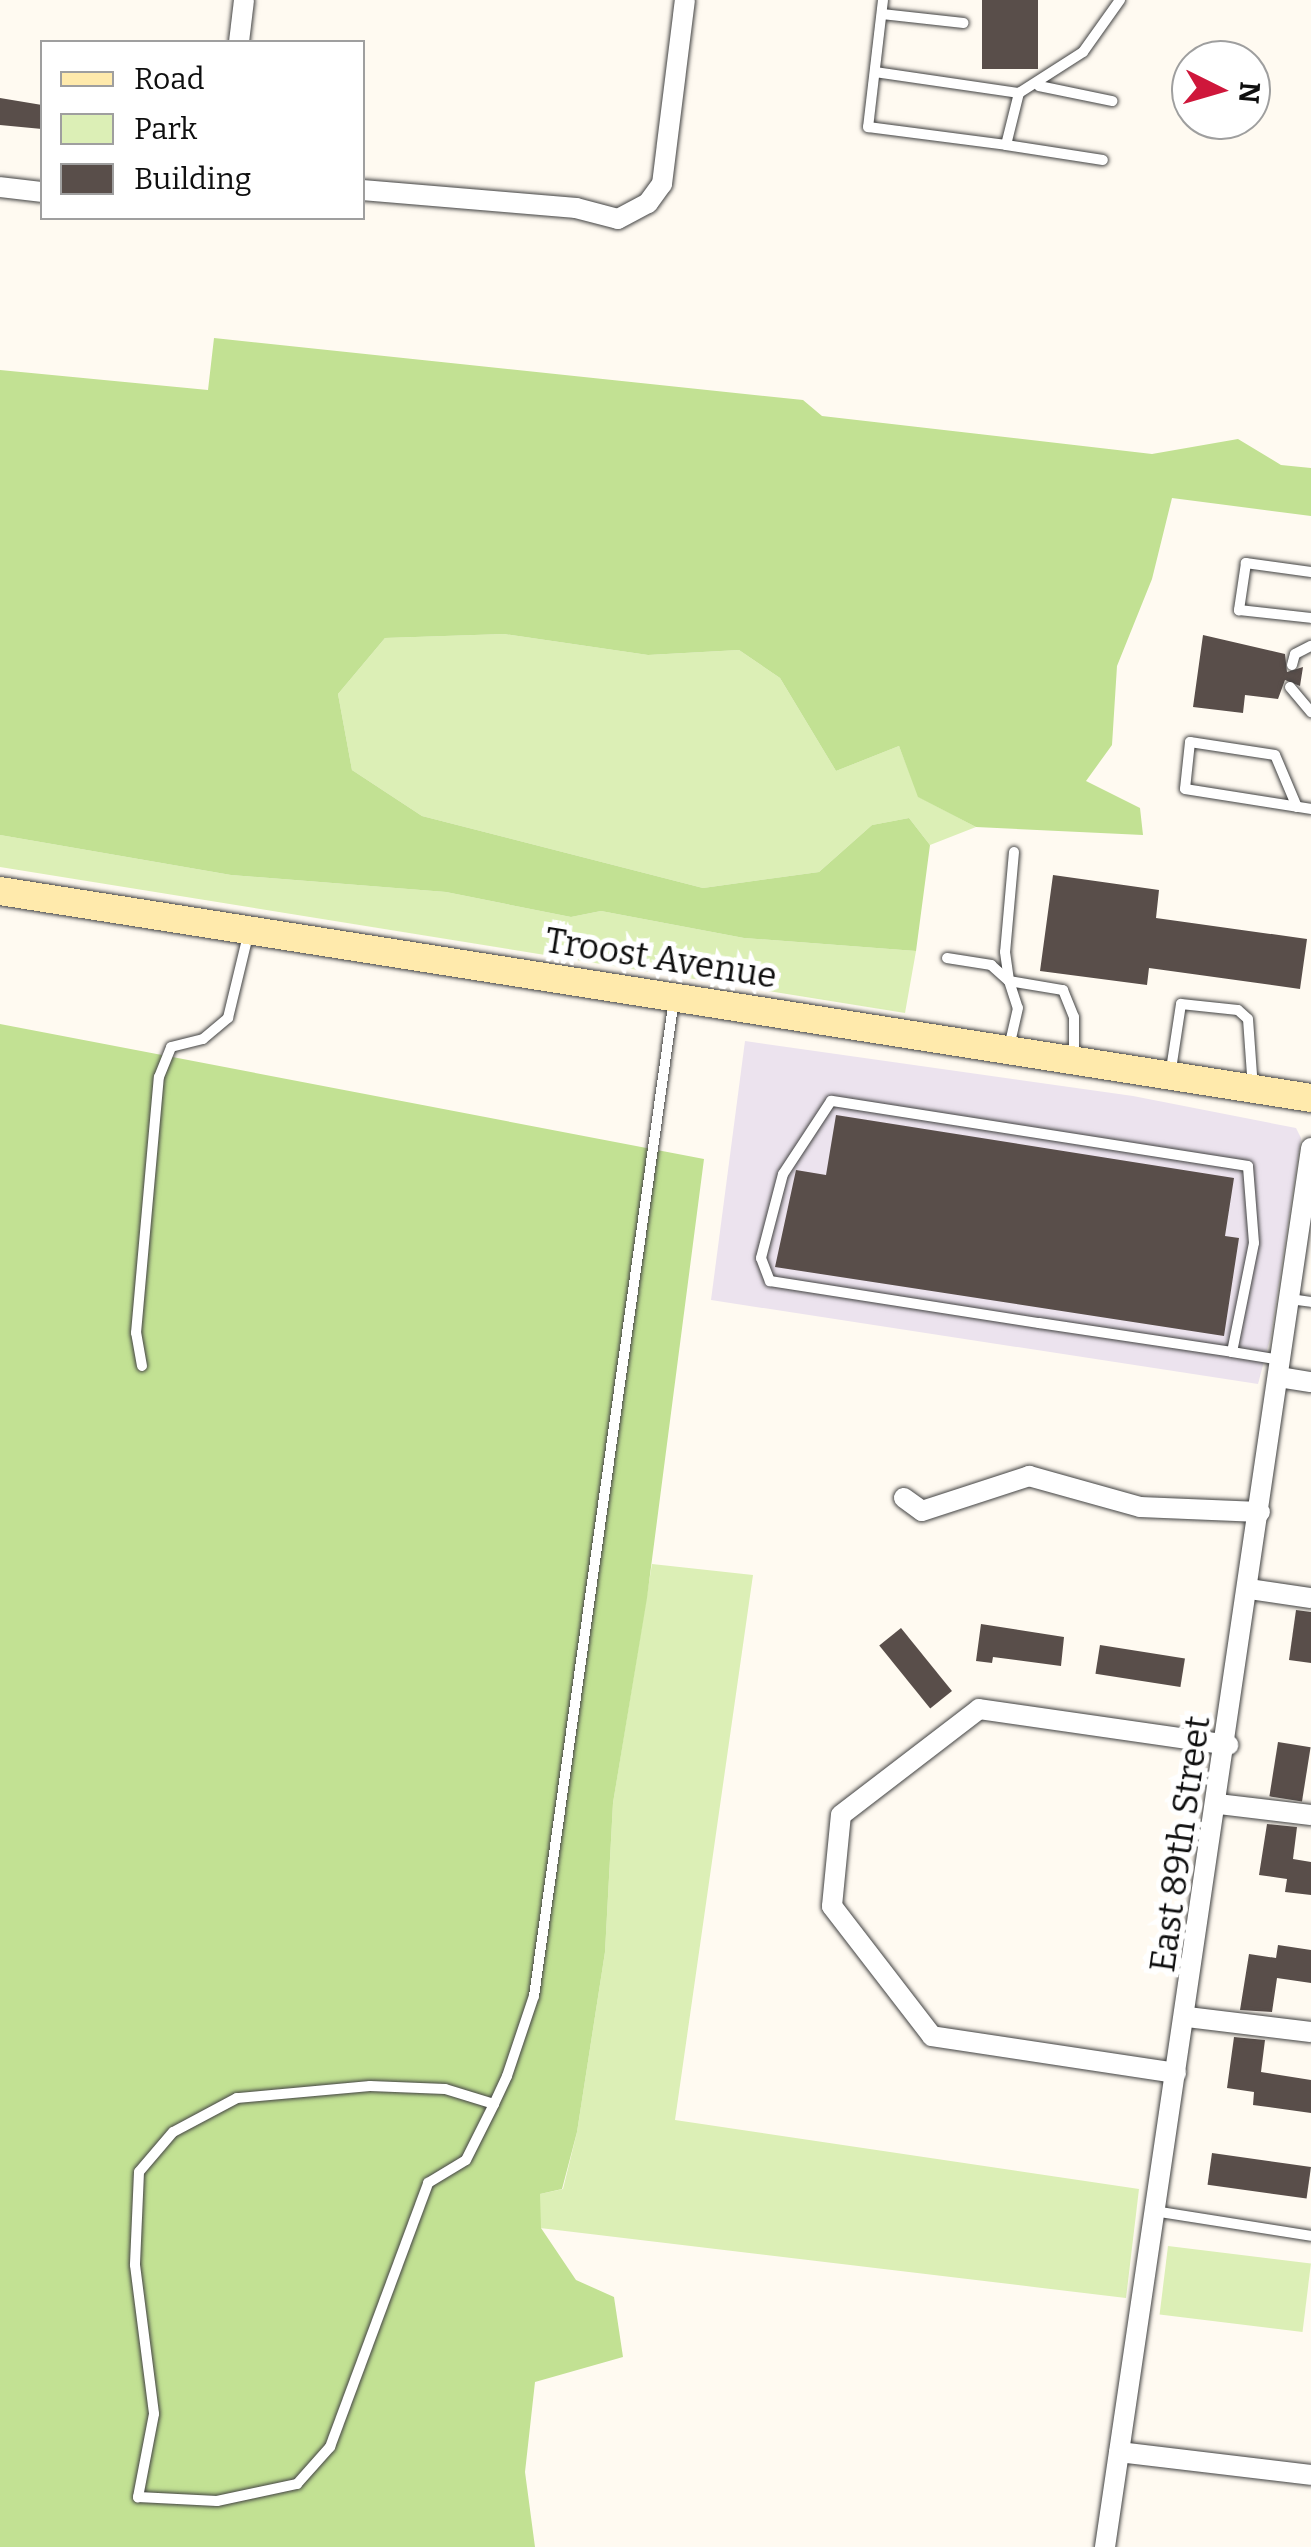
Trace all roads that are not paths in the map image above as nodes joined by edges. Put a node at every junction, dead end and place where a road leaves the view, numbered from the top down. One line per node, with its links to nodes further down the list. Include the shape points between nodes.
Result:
1 (244, 0): 7 (street)
2 (685, 0): 15 (street, via 662,184 648,203 618,219 576,208)
3 (883, 0): 5 (lane)
4 (1120, 0): 9 (lane, via 1083,52)
5 (882, 14): 6 (lane); 8 (lane)
6 (964, 23)
7 (239, 40)
8 (875, 72): 10 (lane); 12 (lane, via 868,127)
9 (1039, 86): 10 (lane); 11 (lane)
10 (1019, 93): 12 (lane)
11 (1112, 100)
12 (1006, 145): 13 (lane)
13 (1102, 160)
14 (0, 187): 16 (street)
15 (365, 190)
16 (40, 192)
17 (1311, 572): 18 (lane, via 1246,563 1239,610)
18 (1311, 618)
19 (1311, 646): 20 (lane, via 1294,654)
20 (1292, 665)
21 (1290, 687): 22 (lane)
22 (1311, 712)
23 (1297, 807): 23 (lane, via 1185,789 1190,742 1276,755); 24 (lane)
24 (1311, 809)
25 (1014, 852): 29 (lane, via 1005,952)
26 (0, 891): 27 (main road, Troost Avenue)
27 (249, 930): 30 (main road, Troost Avenue); 39 (lane, via 228,1018 203,1039 171,1047 160,1077 136,1333)
28 (947, 958): 29 (lane, via 991,965)
29 (1009, 981): 31 (lane, via 1018,1008); 32 (lane, via 1063,990 1074,1017)
30 (674, 998): 31 (main road, Troost Avenue); 52 (lane, via 534,1996)
31 (1008, 1052): 32 (main road, Troost Avenue)
32 (1074, 1062): 33 (main road, Troost Avenue)
33 (1170, 1077): 34 (main road, Troost Avenue); 34 (lane, via 1181,1004 1212,1006 1248,1019)
34 (1253, 1089): 35 (main road, Troost Avenue)
35 (1311, 1098)
36 (1311, 1148): 37 (street, East 89th Street)
37 (1300, 1300): 40 (street, East 89th Street)
38 (1232, 1352): 38 (lane, via 770,1281 761,1258 783,1174 831,1101 1248,1166 1254,1243); 40 (lane)
39 (142, 1366)
40 (1280, 1368): 41 (street); 43 (street, East 89th Street)
41 (1311, 1382)
42 (904, 1498): 43 (street, via 922,1511 1030,1476 1140,1507)
43 (1260, 1512): 44 (street, East 89th Street)
44 (1250, 1589): 45 (street); 46 (street, East 89th Street)
45 (1311, 1598)
46 (1228, 1745): 47 (street, East 89th Street); 51 (street, via 979,1709 841,1816 832,1906 932,2036)
47 (1219, 1804): 48 (street); 49 (street, East 89th Street)
48 (1311, 1816)
49 (1188, 2017): 50 (street); 51 (street, East 89th Street)
50 (1311, 2032)
51 (1176, 2073): 53 (street, East 89th Street)
52 (494, 2104): 52 (lane, via 466,2160 428,2183 330,2447 297,2484 217,2501 138,2497 154,2414 136,2264 139,2172 174,2132 238,2098 370,2086 445,2089)
53 (1153, 2211): 54 (lane); 55 (street, East 89th Street)
54 (1311, 2236)
55 (1119, 2452): 56 (street); 57 (street, East 89th Street)
56 (1311, 2475)
57 (1105, 2547)

